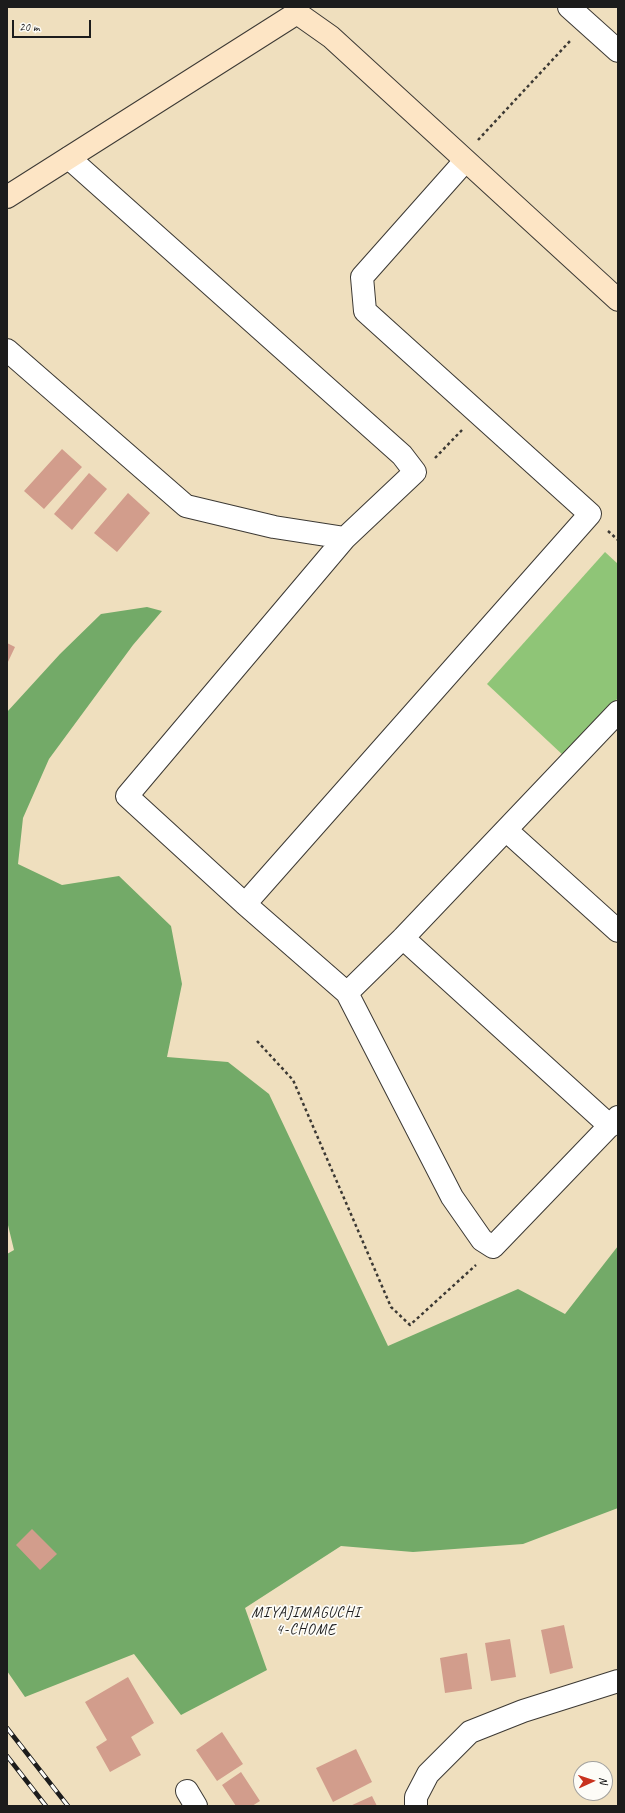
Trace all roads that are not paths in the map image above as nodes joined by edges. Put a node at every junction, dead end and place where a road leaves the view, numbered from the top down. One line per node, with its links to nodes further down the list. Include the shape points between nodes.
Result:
1 (569, 7): 3 (street)
2 (297, 10): 4 (street); 5 (street, via 331,37)
3 (618, 51)
4 (69, 158): 6 (street); 9 (street, via 402,455 415,472)
5 (465, 161): 7 (street); 12 (street, via 362,277 364,311 590,514)
6 (7, 197)
7 (618, 300)
8 (7, 350): 9 (street, via 186,506 274,527)
9 (345, 538): 12 (street, via 127,796)
10 (615, 721): 11 (street)
11 (506, 830): 13 (street); 14 (street)
12 (245, 904): 15 (street)
13 (618, 931)
14 (403, 938): 15 (street); 16 (street)
15 (347, 993): 16 (street, via 452,1197 482,1240 492,1247)
16 (614, 1122)
17 (618, 1681): 18 (street, via 523,1711 470,1732 428,1774 416,1797)
18 (416, 1806)

